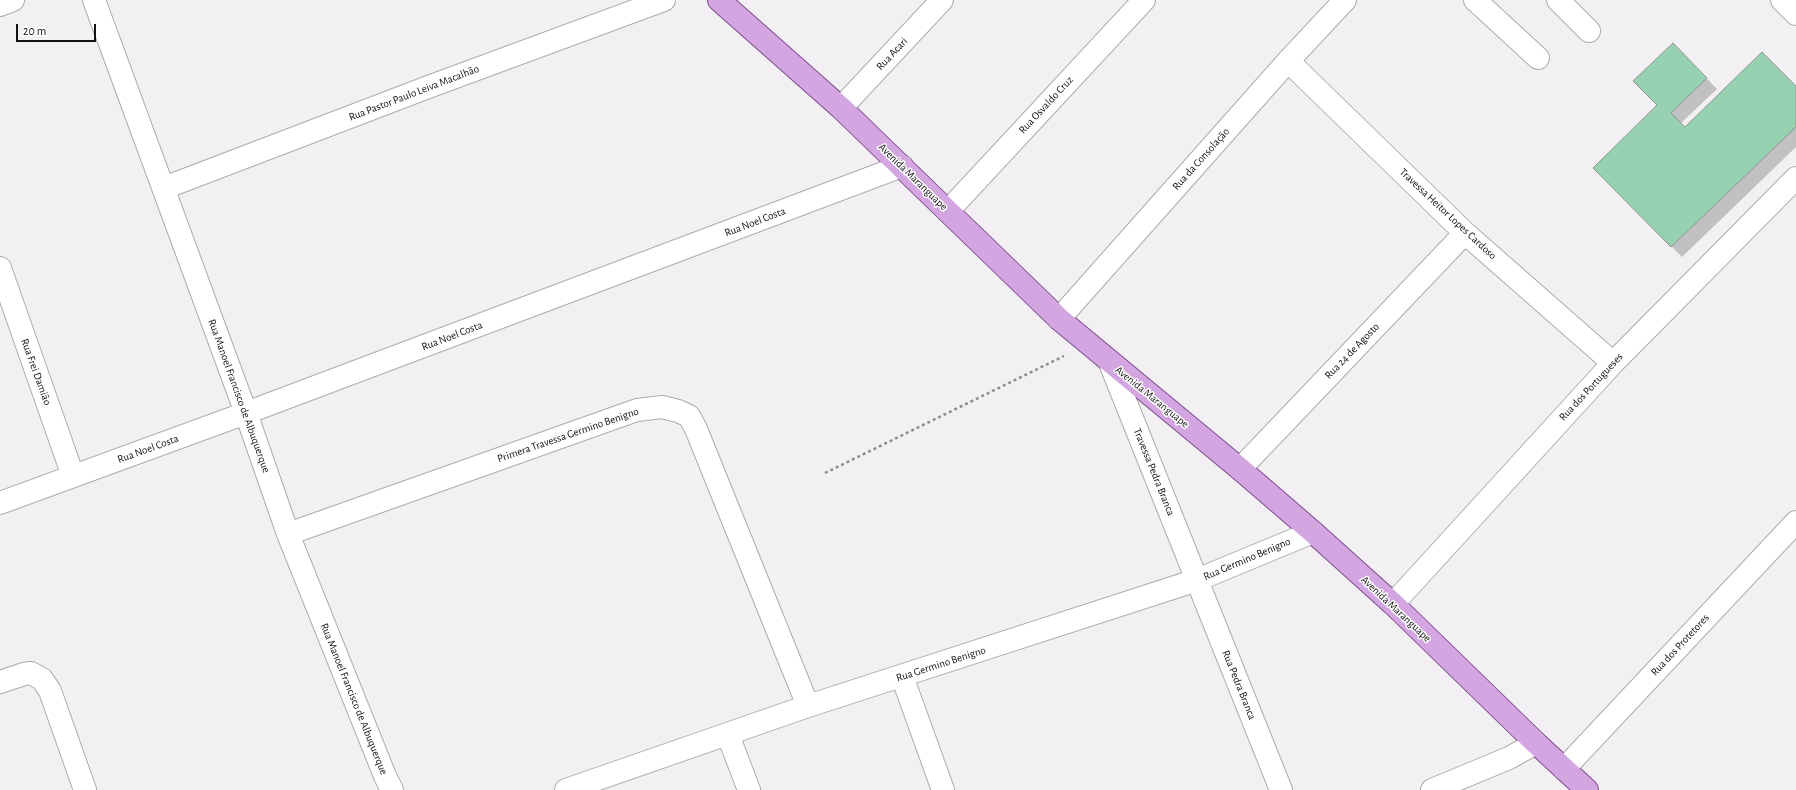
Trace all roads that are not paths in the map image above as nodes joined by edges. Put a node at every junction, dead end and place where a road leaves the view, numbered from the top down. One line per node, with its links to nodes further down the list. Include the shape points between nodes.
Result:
1 (13, 0): 11 (street)
2 (94, 0): 19 (street, Rua Manoel Francisco de Albuquerque)
3 (664, 0): 19 (street, Rua Pastor Paulo Leiva Macalhão)
4 (942, 0): 16 (street, Rua Acari)
5 (1144, 0): 20 (street, Rua Osvaldo Cruz)
6 (1345, 0): 15 (street, Rua da Consolação)
7 (1475, 0): 14 (street)
8 (1558, 0): 13 (street)
9 (1782, 0): 12 (street)
10 (721, 1): 16 (main road, Avenida Maranguape)
11 (0, 5)
12 (1796, 14)
13 (1589, 31)
14 (1538, 58)
15 (1288, 60): 21 (street, Travessa Heitor Lopes Cardoso); 23 (street, Rua da Consolação)
16 (841, 108): 17 (main road, Avenida Maranguape)
17 (902, 166): 20 (main road, Avenida Maranguape); 26 (street, Rua Noel Costa)
18 (1796, 178): 24 (street, Rua dos Portugueses)
19 (164, 188): 26 (street, Rua Manoel Francisco de Albuquerque)
20 (948, 211): 23 (main road, Avenida Maranguape)
21 (1465, 233): 24 (street, Travessa Heitor Lopes Cardoso); 27 (street, Rua 24 de Agosto)
22 (0, 268): 28 (street, Rua Frei Damião)
23 (1059, 319): 25 (main road, Avenida Maranguape)
24 (1613, 362): 34 (street, Rua dos Portugueses)
25 (1110, 363): 27 (main road, Avenida Maranguape); 33 (street, Travessa Pedra Branca)
26 (246, 414): 28 (street, Rua Noel Costa); 32 (street, Rua Manoel Francisco de Albuquerque)
27 (1240, 469): 31 (main road, Avenida Maranguape)
28 (73, 476): 29 (street, Rua Noel Costa)
29 (0, 503)
30 (1796, 522): 40 (street, Rua dos Protetores)
31 (1313, 532): 33 (street, Rua Germino Benigno); 34 (main road, Avenida Maranguape)
32 (288, 534): 37 (street, Primera Travessa Germino Benigno, via 637,410 662,407 678,411 689,416 696,428); 43 (street, Rua Manoel Francisco de Albuquerque)
33 (1197, 580): 35 (street, Rua Germino Benigno); 47 (street, Rua Pedra Branca)
34 (1393, 604): 39 (main road, Avenida Maranguape)
35 (902, 676): 37 (street, Rua Germino Benigno); 46 (street)
36 (0, 682): 42 (street, via 24,674 36,675 42,679 50,691)
37 (808, 706): 38 (street, Rua Germino Benigno)
38 (728, 735): 41 (street, Rua Germino Benigno); 45 (street)
39 (1536, 743): 40 (main road, Avenida Maranguape); 48 (street, via 1509,758)
40 (1564, 769): 49 (main road, Avenida Maranguape)
41 (591, 786): 44 (street, Rua Germino Benigno)
42 (85, 790)
43 (392, 790)
44 (566, 790)
45 (749, 790)
46 (943, 790)
47 (1281, 790)
48 (1432, 790)
49 (1587, 790)

